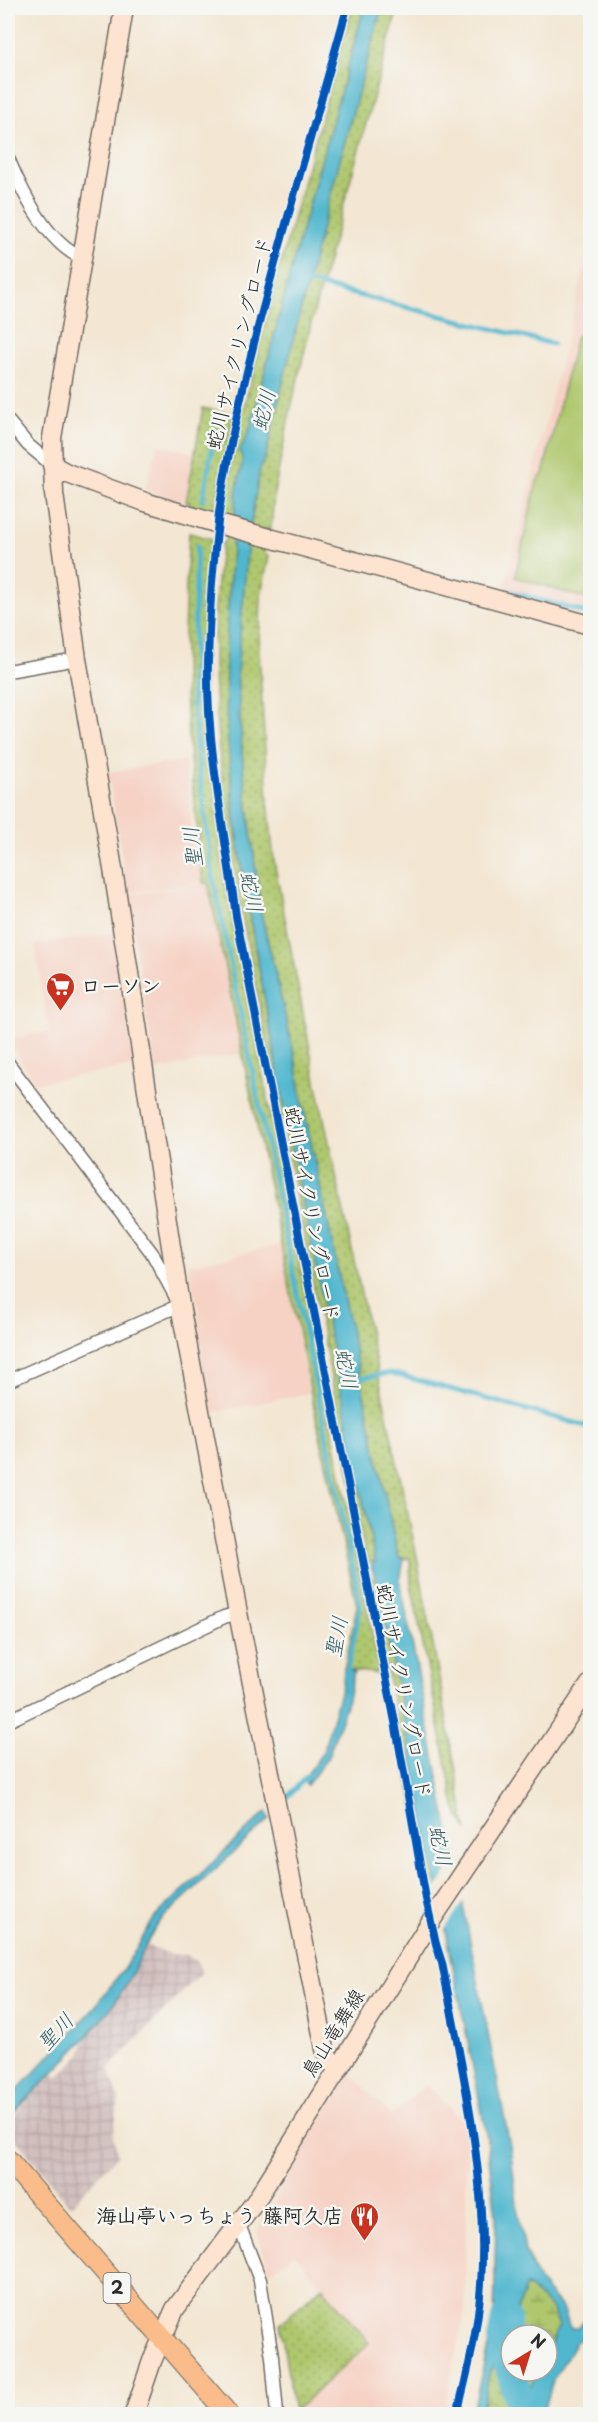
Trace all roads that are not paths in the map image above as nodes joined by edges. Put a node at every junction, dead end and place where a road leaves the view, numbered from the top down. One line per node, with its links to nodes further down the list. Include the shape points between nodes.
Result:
1 (124, 8): 3 (street)
2 (8, 158): 3 (street, via 34,210 67,252)
3 (82, 258): 5 (street, via 52,438)
4 (8, 421): 5 (street)
5 (52, 465): 6 (street, via 145,502 223,526); 7 (street)
6 (591, 625)
7 (77, 659): 8 (street); 10 (street)
8 (8, 672)
9 (8, 1064): 10 (street, via 153,1253)
10 (180, 1305): 11 (street); 12 (street)
11 (8, 1381)
12 (238, 1613): 14 (street); 15 (street, via 325,2049)
13 (591, 1684): 15 (street, 鳥山竜舞線)
14 (8, 1721)
15 (338, 2067): 17 (street, 鳥山竜舞線)
16 (8, 2160): 18 (main road, 2)
17 (239, 2225): 18 (street, 鳥山竜舞線, via 183,2296); 21 (street, via 260,2280)
18 (161, 2337): 19 (street, 鳥山竜舞線); 20 (main road, 2)
19 (134, 2415)
20 (228, 2415)
21 (277, 2415)

